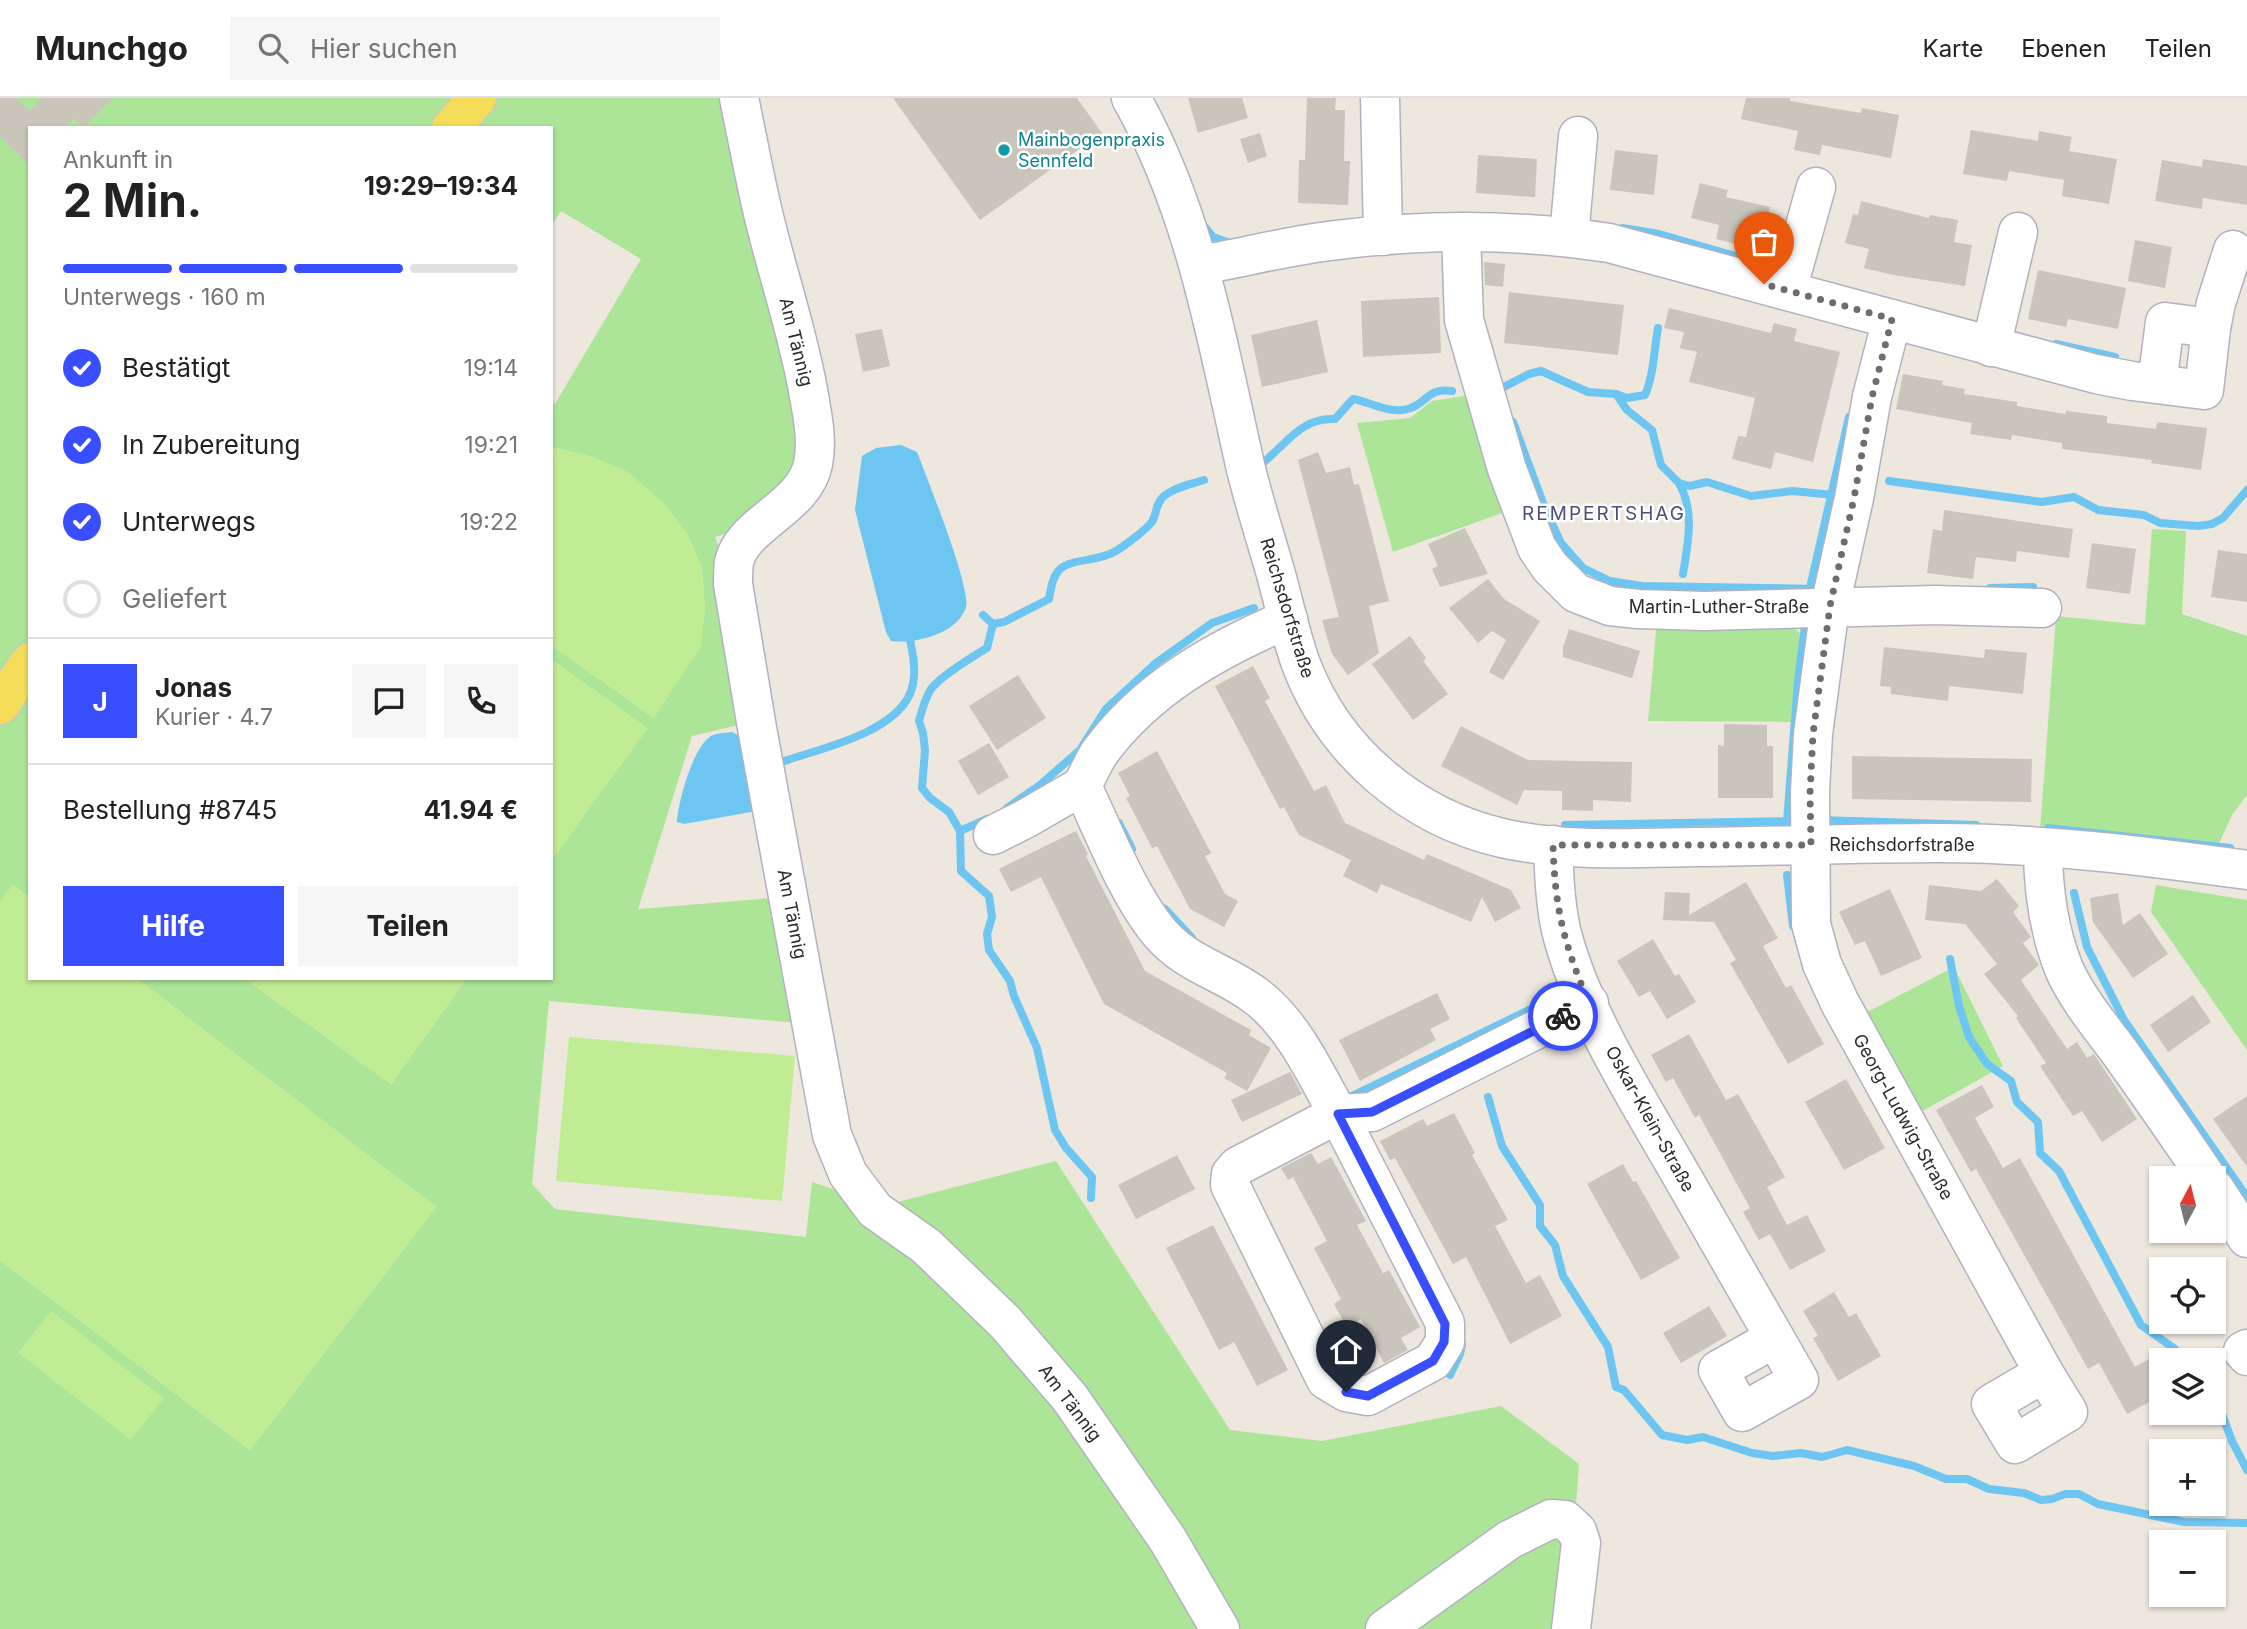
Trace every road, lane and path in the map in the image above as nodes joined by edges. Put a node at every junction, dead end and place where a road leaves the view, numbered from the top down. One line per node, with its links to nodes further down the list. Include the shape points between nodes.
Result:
1 (477, 98): 5 (main road)
2 (739, 98): 37 (street, Am Tännig, via 763,213 805,373 815,446 800,492 740,549 734,561 733,584 832,1135 849,1174 875,1210 926,1246 1005,1322 1070,1398 1168,1540)
3 (1131, 98): 13 (street, Reichsdorfstraße, via 1174,192)
4 (1380, 98): 10 (street)
5 (453, 126)
6 (1578, 136): 11 (street)
7 (1815, 187): 14 (street)
8 (1461, 232): 10 (street); 11 (street); 17 (street, Martin-Luther-Straße, via 1464,320 1479,378 1525,521 1550,568 1576,593 1610,606 1756,610)
9 (2018, 232): 16 (street)
10 (1383, 236): 13 (street, via 1310,244)
11 (1569, 237): 14 (street, via 1609,243)
12 (2233, 250): 16 (street, via 2216,303 2204,390 2096,374)
13 (1200, 265): 19 (street, Reichsdorfstraße, via 1248,475)
14 (1787, 290): 15 (street)
15 (1892, 319): 16 (street); 17 (street, Georg-Ludwig-Straße)
16 (1991, 347)
17 (1830, 606): 18 (street, Martin-Luther-Straße); 25 (street, Georg-Ludwig-Straße, via 1813,734)
18 (2042, 608)
19 (1288, 619): 22 (street, via 1202,660 1147,702 1099,754); 24 (street, Reichsdorfstraße, via 1301,664 1324,715 1352,750 1384,779 1415,803 1461,825 1503,838)
20 (28, 665): 21 (main road)
21 (0, 705)
22 (1082, 786): 23 (street); 29 (street, via 1143,910 1160,933 1190,960 1256,996 1272,1010 1304,1053)
23 (992, 835)
24 (1553, 845): 25 (street, Reichsdorfstraße); 28 (street, Oskar-Klein-Straße, via 1561,930)
25 (1811, 845): 26 (street, Reichsdorfstraße, via 1942,843); 36 (street, Georg-Ludwig-Straße, via 1811,924 1822,964)
26 (2043, 848): 27 (street, Reichsdorfstraße); 30 (street, via 2050,927 2065,970)
27 (2247, 870)
28 (1589, 1003): 29 (street, via 1372,1112); 33 (street, Oskar-Klein-Straße, via 1620,1068)
29 (1338, 1114): 29 (street, via 1445,1324 1444,1342 1433,1361 1368,1396 1346,1392 1326,1380 1230,1185 1238,1166)
30 (2199, 1166)
31 (2226, 1206): 32 (street)
32 (2247, 1238)
33 (1774, 1338)
34 (2247, 1349): 35 (street)
35 (2247, 1356)
36 (2044, 1373)
37 (1220, 1629)
38 (1385, 1629): 39 (street, via 1509,1540 1551,1519 1565,1520 1577,1531 1581,1543)
39 (1571, 1629)

